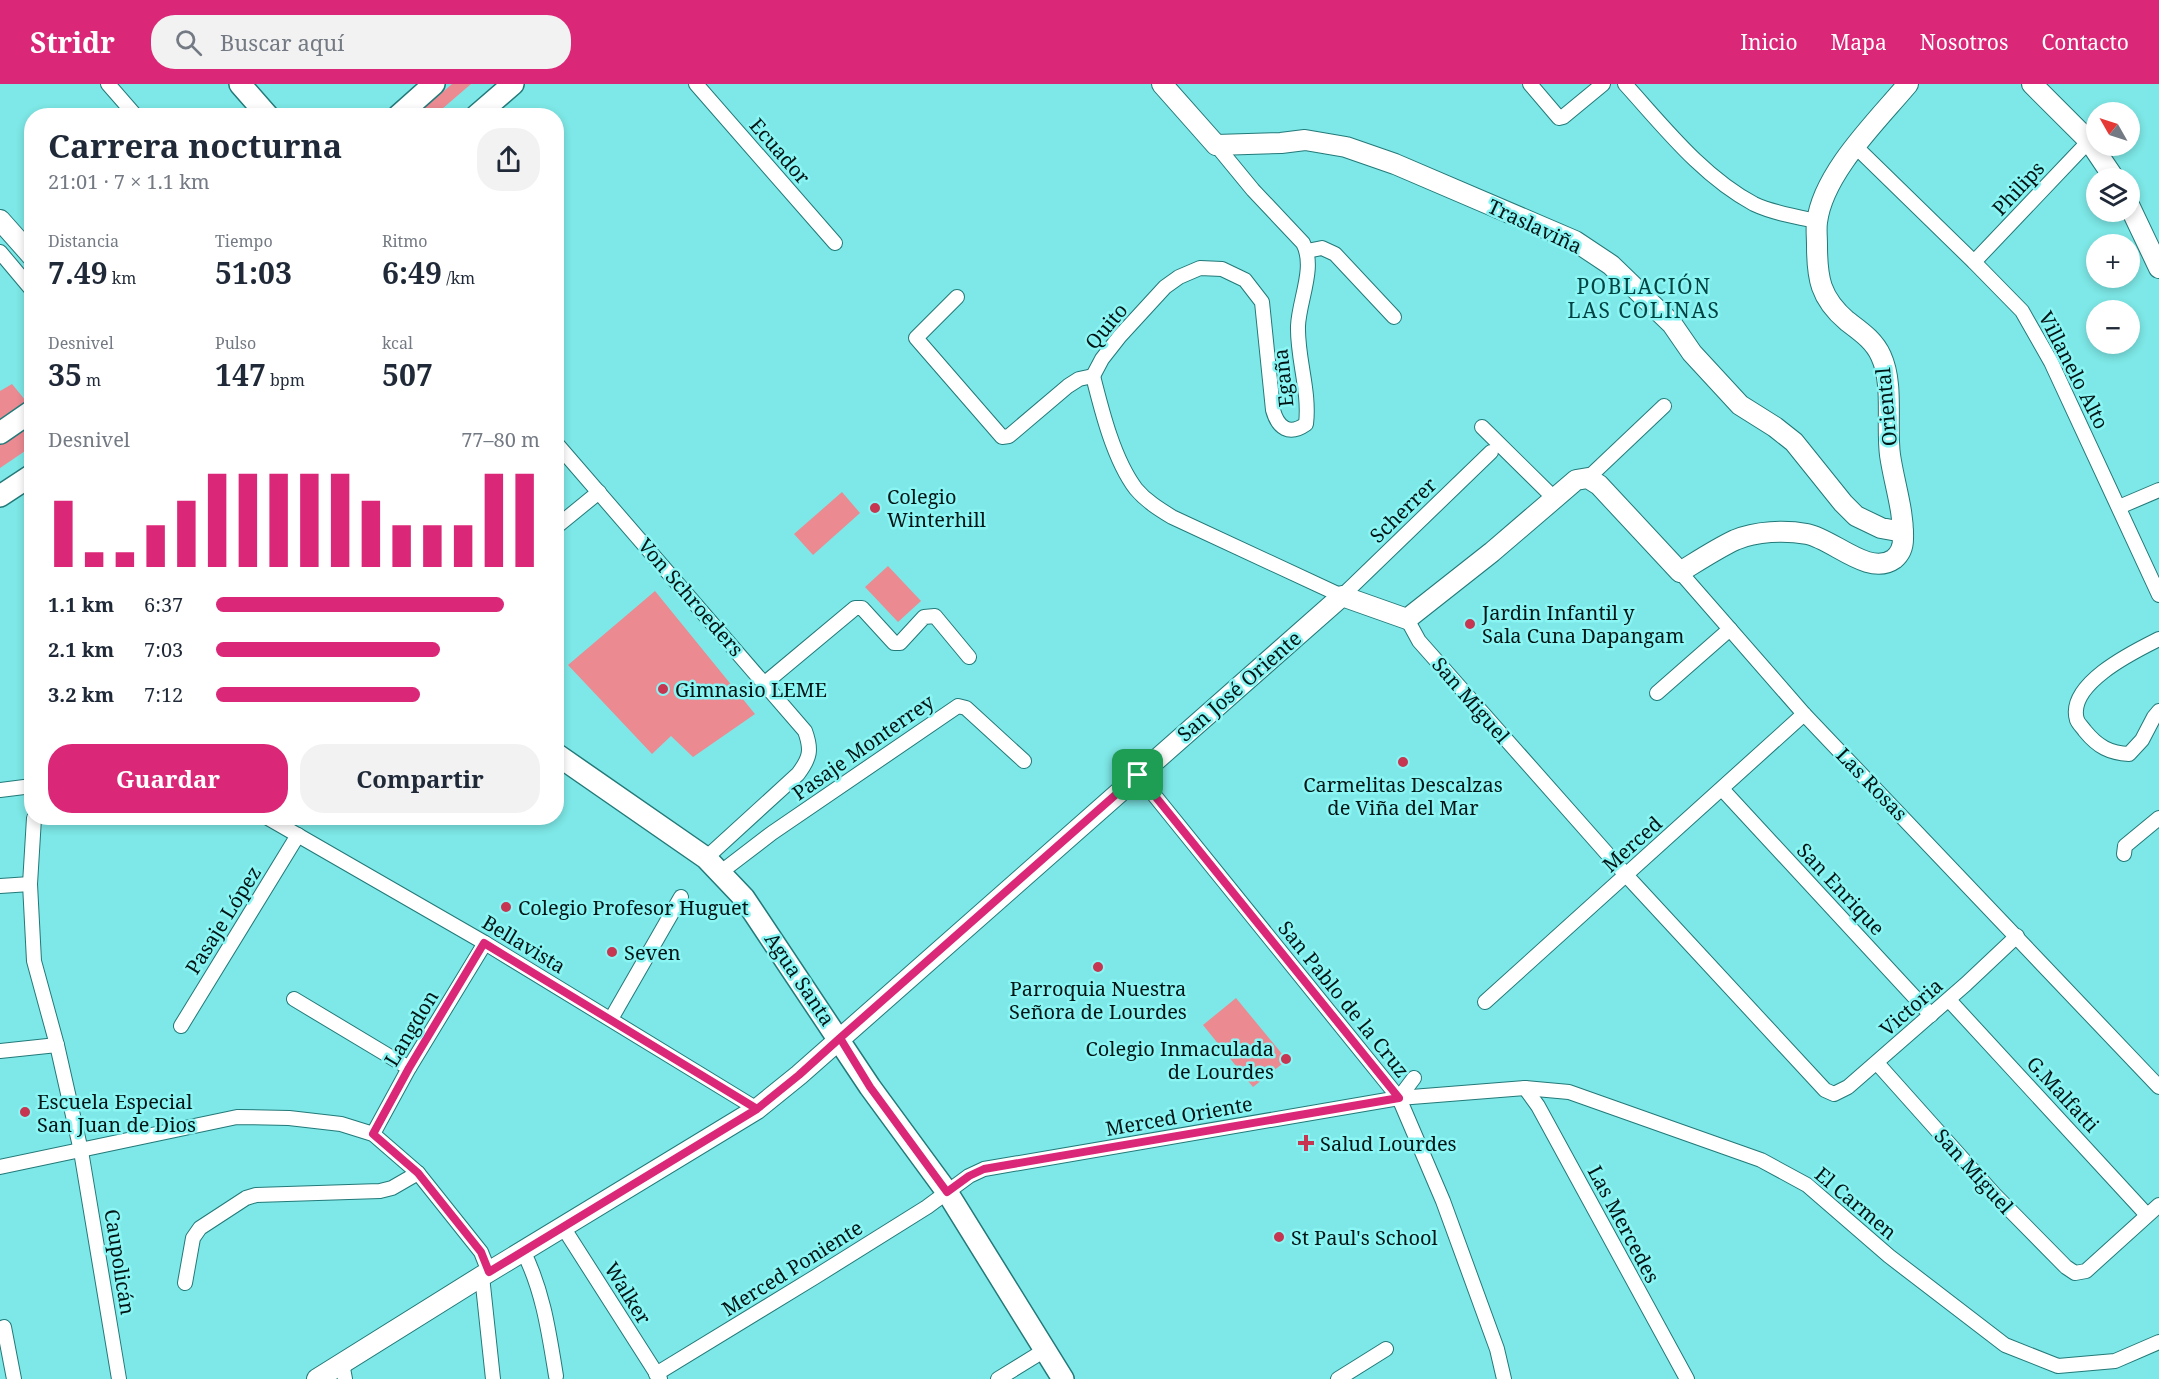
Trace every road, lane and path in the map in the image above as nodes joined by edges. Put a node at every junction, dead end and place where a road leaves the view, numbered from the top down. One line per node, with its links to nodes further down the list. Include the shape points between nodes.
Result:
1 (108, 84): 12 (street)
2 (240, 84): 13 (main road)
3 (434, 84): 14 (main road)
4 (513, 84): 15 (main road)
5 (696, 84): 23 (street, Ecuador)
6 (1162, 84): 18 (street)
7 (1530, 84): 8 (street, via 1559,118)
8 (1603, 84)
9 (1625, 84): 21 (street, via 1691,156 1724,185 1756,205)
10 (1908, 84): 19 (street, Oriental)
11 (2032, 84): 16 (street)
12 (128, 108)
13 (261, 108)
14 (407, 108)
15 (486, 108)
16 (2086, 138)
17 (2086, 144): 27 (street, Philips)
18 (1216, 146): 25 (street); 48 (street, Traslaviña, via 1305,140 1346,147 1575,241 1611,265 1672,324 1692,353 1740,405 1794,442 1856,516 1881,528)
19 (1855, 146): 21 (street, Oriental, via 1837,171); 27 (street, Villanelo Alto)
20 (0, 220): 24 (street)
21 (1817, 221): 48 (street, Oriental, via 1820,286 1827,301 1872,341 1887,375 1890,456)
22 (2137, 222): 28 (street)
23 (834, 243)
24 (24, 247)
25 (1307, 250): 29 (street, Egaña, via 1308,267 1298,324 1307,419 1303,427 1282,428 1276,422 1262,302 1245,280 1222,269 1200,268); 32 (street, via 1322,248 1335,254)
26 (0, 252): 30 (street)
27 (1974, 262): 46 (street, Villanelo Alto, via 2022,311 2051,362)
28 (2159, 268)
29 (1179, 277): 33 (street, Quito, via 1120,336)
30 (24, 280)
31 (957, 297): 33 (street, Quito, via 916,338 1005,438 1068,386)
32 (1394, 317)
33 (1093, 376): 51 (street, via 1124,467 1136,488 1152,504)
34 (1664, 406): 40 (street)
35 (24, 416): 37 (main road)
36 (1482, 427): 45 (street)
37 (0, 433)
38 (564, 452): 43 (street, Von Schroeders)
39 (1491, 452): 51 (street, Scherrer)
40 (1588, 478): 45 (street, via 1576,480); 49 (street, Las Rosas)
41 (24, 480): 44 (main road)
42 (2159, 490): 46 (street)
43 (599, 492): 47 (street); 56 (street, Von Schroeders)
44 (0, 496)
45 (1555, 499): 52 (street)
46 (2119, 507): 50 (street, Villanelo Alto)
47 (564, 520)
48 (1903, 532): 49 (street, via 1898,556 1882,564 1861,560 1809,534 1786,532 1736,540)
49 (1680, 572): 53 (street, Las Rosas)
50 (2159, 595)
51 (1342, 596): 52 (street); 62 (street, San José Oriente)
52 (1407, 620): 72 (street, San Miguel, via 1419,640)
53 (1730, 629): 57 (street); 59 (street, Las Rosas)
54 (2159, 639): 58 (street, via 2119,659 2086,689 2077,704 2077,720 2102,747 2129,754)
55 (969, 657): 56 (street, via 935,616 924,617 900,643 894,644 862,608 855,608)
56 (765, 683): 71 (street, Von Schroeders, via 805,731 810,744 808,761)
57 (1657, 693)
58 (2159, 711)
59 (1804, 714): 64 (street, Merced); 76 (street, Las Rosas)
60 (564, 760): 71 (main road, Agua Santa)
61 (1024, 761): 71 (street, Pasaje Monterrey, via 966,708 958,706 772,833)
62 (1138, 775): 84 (street, San José Oriente); 93 (street, San Pablo de la Cruz)
63 (24, 787): 65 (street)
64 (1722, 789): 72 (street, Merced); 81 (street, San Enrique)
65 (0, 790)
66 (2159, 818): 70 (street, via 2125,846)
67 (34, 825): 73 (street, Caupolicán)
68 (280, 825): 69 (street, Bellavista)
69 (298, 836): 77 (street, Bellavista); 83 (street, Pasaje López)
70 (2124, 854)
71 (713, 865): 84 (main road, Agua Santa, via 759,917)
72 (1626, 875): 80 (street, Merced); 92 (street, San Miguel)
73 (30, 884): 74 (street); 85 (street, Caupolicán, via 34,961)
74 (0, 886)
75 (681, 897): 82 (street)
76 (2017, 936): 79 (street, Victoria); 90 (street, Las Rosas)
77 (484, 943): 82 (street, Bellavista); 88 (street, Langdon)
78 (294, 999): 88 (street)
79 (1948, 1000): 81 (street, Victoria); 101 (street, G.Malfatti)
80 (1485, 1002)
81 (1931, 1015): 87 (street, Victoria)
82 (611, 1018): 94 (street, Bellavista)
83 (181, 1026)
84 (840, 1038): 94 (street, San José Oriente); 99 (main road, Agua Santa, via 870,1087)
85 (57, 1045): 86 (street); 96 (street, Caupolicán)
86 (0, 1051)
87 (1877, 1063): 92 (street, Victoria, via 1848,1087 1834,1094); 101 (street, San Miguel, via 1994,1194 2075,1273 2086,1270)
88 (409, 1068): 95 (street, Langdon)
89 (1414, 1078): 93 (street)
90 (2159, 1087)
91 (1525, 1088): 93 (street, El Carmen); 107 (street, El Carmen, via 1569,1092 1761,1160 1806,1185 1875,1245 2005,1345 2058,1366 2115,1361); 121 (street, Las Mercedes)
92 (1825, 1090)
93 (1399, 1098): 99 (street, Merced Oriente, via 984,1169); 120 (street, San Pablo de la Cruz, via 1443,1200 1497,1349)
94 (757, 1109): 102 (street, San José Oriente)
95 (373, 1134): 96 (street, via 330,1122 237,1117); 98 (street)
96 (81, 1151): 97 (street); 114 (street, Caupolicán)
97 (0, 1167)
98 (418, 1173): 104 (street, via 481,1252); 105 (street, via 380,1191 246,1198 200,1228 193,1238)
99 (947, 1192): 109 (main road, Agua Santa); 112 (street, Merced Poniente)
100 (2159, 1205): 101 (street)
101 (2148, 1215)
102 (563, 1227): 103 (street, San José Oriente); 112 (street, Walker)
103 (523, 1251): 104 (street, San José Oriente); 111 (street, via 546,1314)
104 (485, 1274): 110 (street, San José Oriente); 116 (street)
105 (186, 1283)
106 (4, 1327): 113 (street)
107 (2159, 1342)
108 (1386, 1349): 119 (street)
109 (1045, 1350): 117 (street); 118 (main road, Agua Santa)
110 (343, 1371): 115 (street, San José Oriente)
111 (556, 1376)
112 (658, 1376)
113 (14, 1379)
114 (119, 1379)
115 (317, 1379)
116 (493, 1379)
117 (998, 1379)
118 (1064, 1379)
119 (1338, 1379)
120 (1504, 1379)
121 (1687, 1379)

